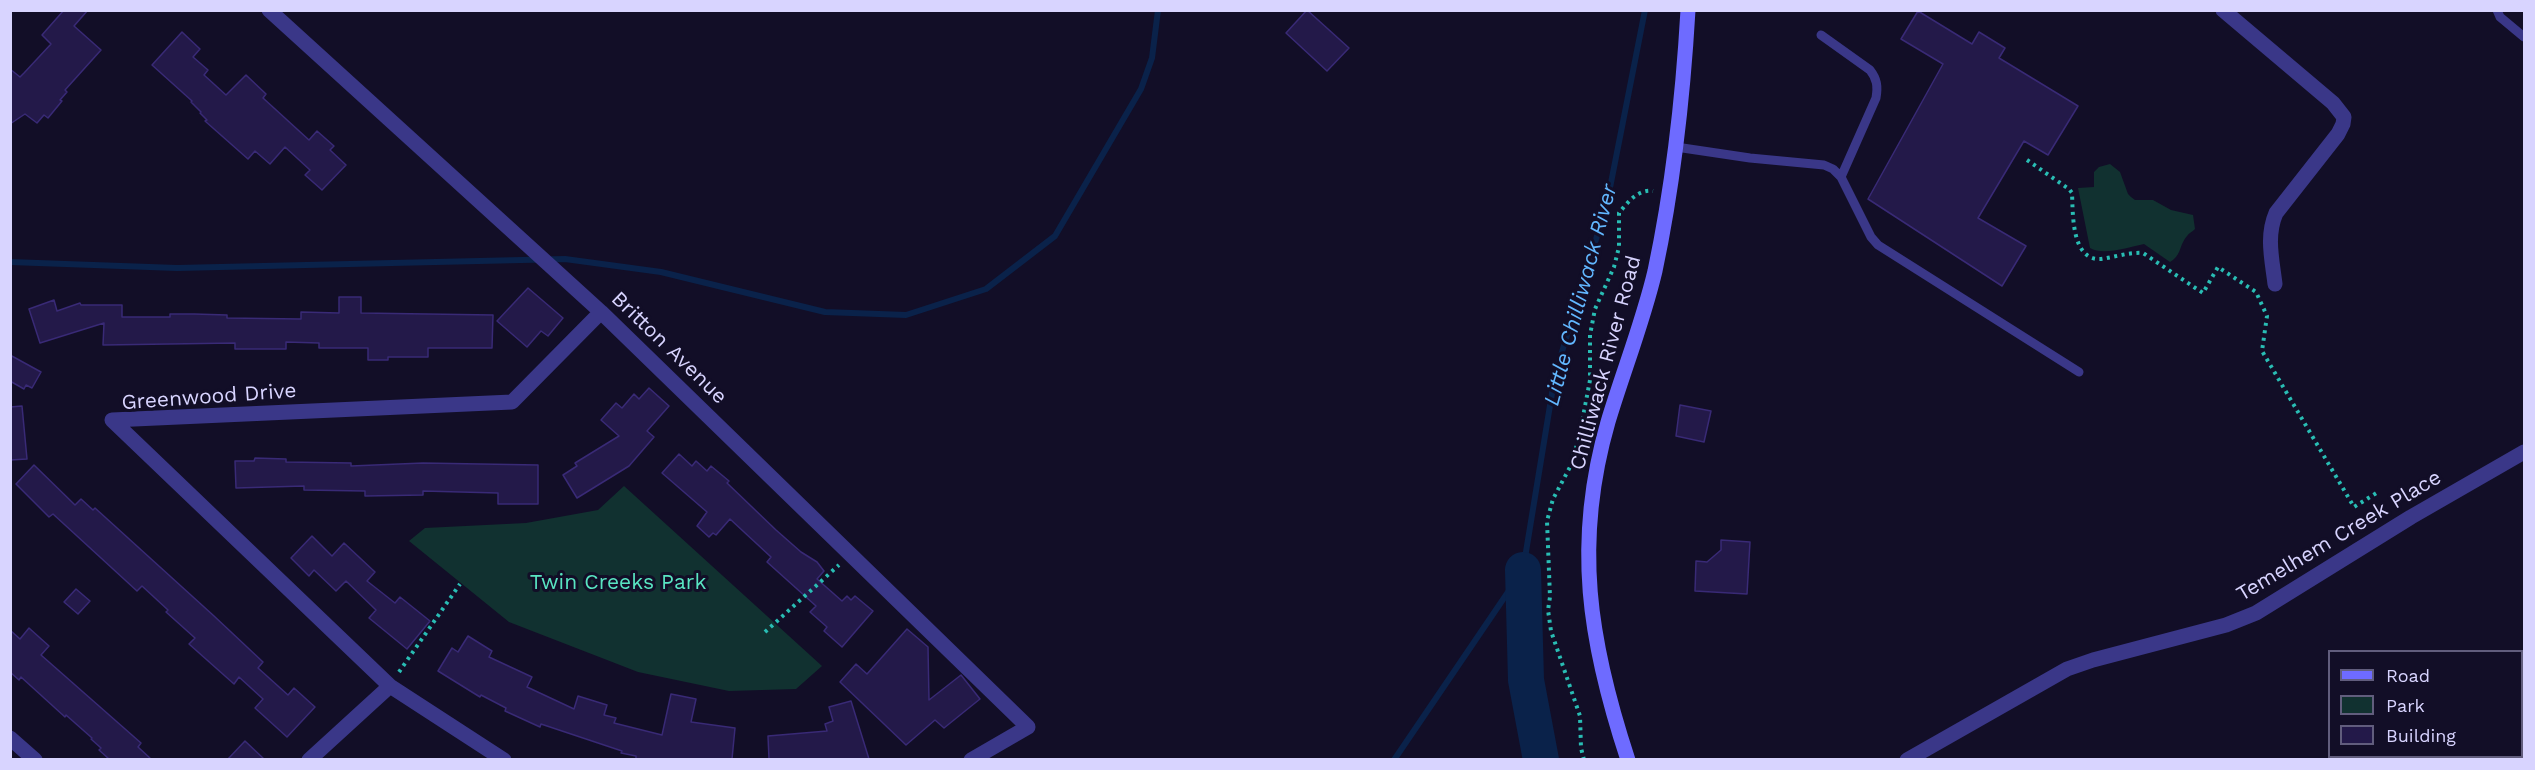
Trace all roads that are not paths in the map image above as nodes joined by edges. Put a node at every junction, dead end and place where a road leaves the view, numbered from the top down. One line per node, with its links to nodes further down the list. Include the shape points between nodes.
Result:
1 (270, 10): 10 (street, Britton Avenue)
2 (1688, 10): 7 (main road, Chilliwack River Road)
3 (2223, 10): 9 (street, via 2333,103 2344,117 2338,134 2271,224)
4 (2498, 10): 6 (lane, via 2500,17)
5 (1821, 35): 8 (lane, via 1870,70 1878,87)
6 (2524, 37)
7 (1676, 147): 8 (lane, via 1824,165); 19 (main road, Chilliwack River Road, via 1654,272 1608,422 1591,505 1588,589 1594,633 1606,691)
8 (1841, 177): 11 (lane, via 1878,245)
9 (2275, 284)
10 (601, 312): 13 (street, Greenwood Drive, via 512,402 112,420); 18 (street, Britton Avenue, via 1028,728)
11 (2079, 372)
12 (2524, 452): 20 (street, Temelhem Creek Place, via 2256,613 2067,669)
13 (390, 686): 16 (street); 17 (street, Greenwood Drive)
14 (10, 738): 15 (street)
15 (35, 759)
16 (309, 759)
17 (504, 759)
18 (971, 759)
19 (1628, 759)
20 (1907, 759)

